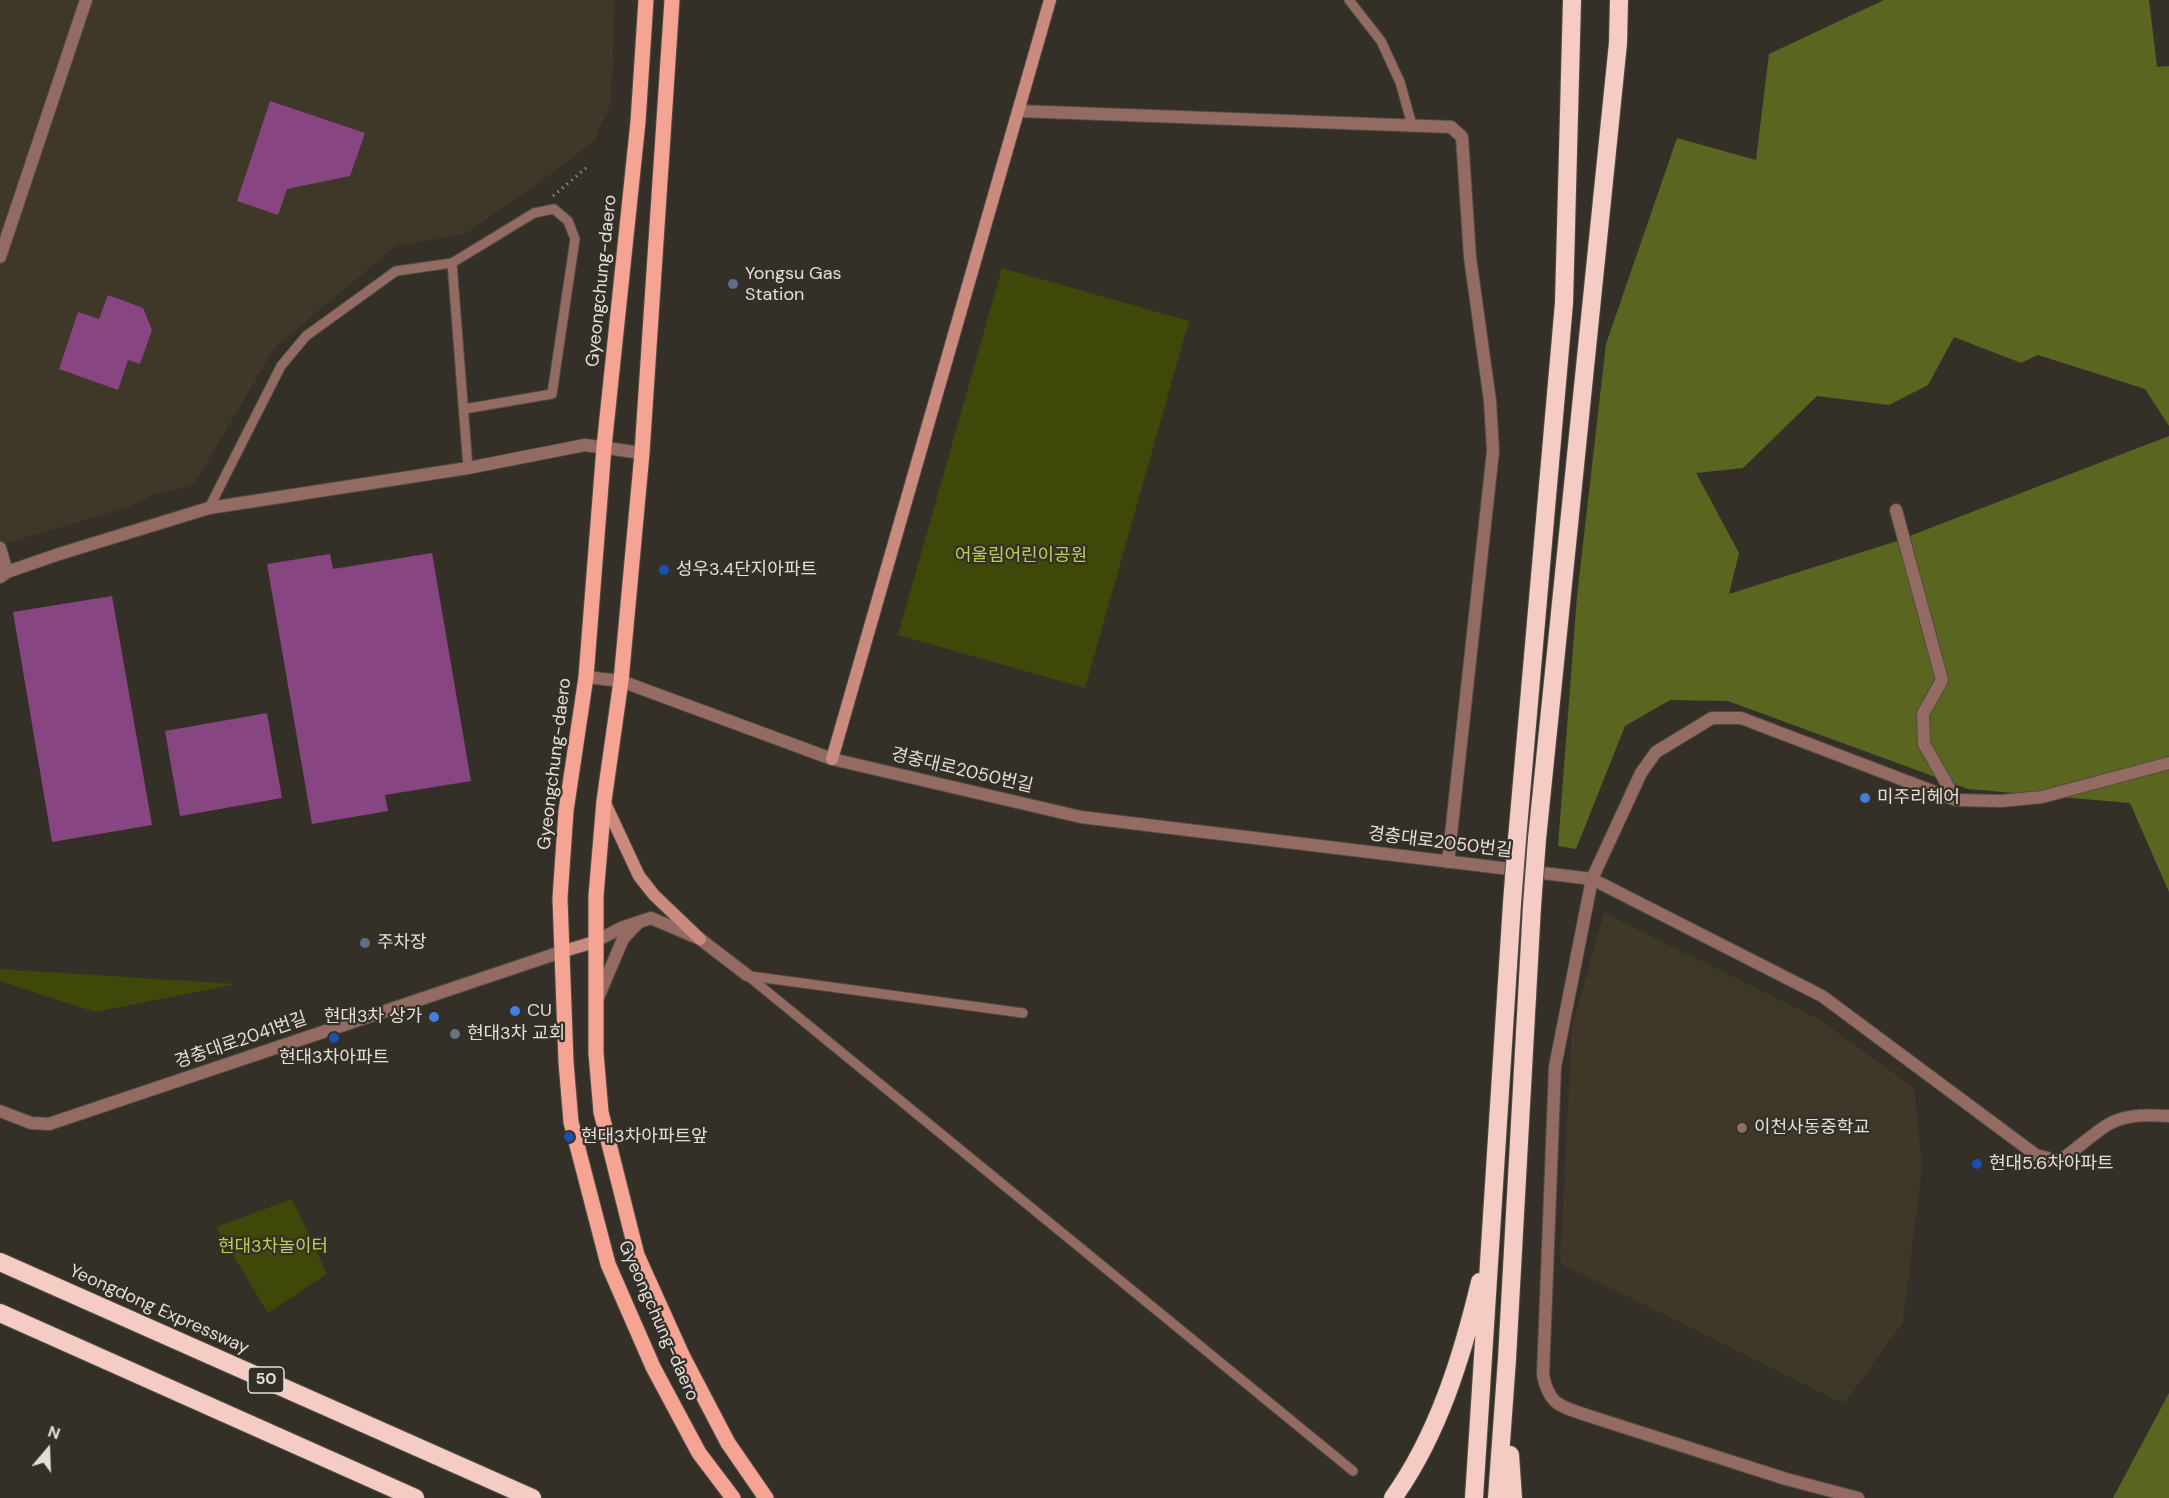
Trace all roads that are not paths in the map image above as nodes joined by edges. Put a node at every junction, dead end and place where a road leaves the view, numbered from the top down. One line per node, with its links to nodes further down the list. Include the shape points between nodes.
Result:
1 (87, 0): 10 (street)
2 (646, 0): 13 (main road, Gyeongchung-daero, via 638,122)
3 (672, 0): 14 (main road, Gyeongchung-daero)
4 (1050, 0): 8 (street)
5 (1349, 0): 9 (lane, via 1381,41 1400,82)
6 (1572, 0): 37 (highway, bridge, via 1564,303 1517,839)
7 (1618, 0): 40 (highway, bridge, via 1618,43 1537,839)
8 (1018, 111): 9 (street); 22 (street)
9 (1412, 125): 26 (street, via 1451,127 1462,137 1470,257 1493,451)
10 (0, 257)
11 (452, 263): 12 (lane); 12 (lane, via 534,213 554,209 568,221 575,239 552,394); 16 (lane, via 396,271 306,336 280,366)
12 (464, 409): 15 (lane)
13 (604, 447): 14 (street); 15 (street, via 585,445); 20 (main road, Gyeongchung-daero)
14 (642, 453): 21 (main road, Gyeongchung-daero)
15 (468, 468): 16 (street)
16 (209, 508): 19 (street)
17 (1896, 510): 24 (street, via 1942,680 1923,714 1924,744)
18 (0, 548): 19 (street)
19 (4, 574)
20 (586, 677): 21 (street, 경충대로2050번길); 31 (main road, Gyeongchung-daero, via 566,811)
21 (621, 681): 22 (street, 경충대로2050번길); 25 (main road, Gyeongchung-daero)
22 (832, 759): 26 (street, 경충대로2050번길, via 1081,817)
23 (2169, 763): 24 (street, via 2042,797)
24 (1956, 800): 27 (street, via 1741,718 1712,718 1656,752 1641,773)
25 (604, 801): 29 (street, via 639,876); 30 (main road, Gyeongchung-daero)
26 (1448, 862): 27 (street, 경충대로2050번길)
27 (1592, 879): 36 (street, via 1822,996 2036,1155 2059,1161 2112,1122 2145,1115); 50 (street, via 1555,1068 1543,1375 1546,1393 1559,1406 1786,1479)
28 (640, 921): 29 (street, via 651,918); 30 (street); 33 (street, via 622,939)
29 (700, 939): 32 (street)
30 (594, 942): 31 (street); 33 (main road, Gyeongchung-daero)
31 (561, 952): 35 (street, 경충대로2041번길, via 49,1124 31,1123); 44 (main road, Gyeongchung-daero, via 571,1122 608,1264 653,1367 699,1453)
32 (747, 975): 34 (lane); 41 (lane)
33 (595, 1004): 45 (main road, Gyeongchung-daero, via 601,1112 638,1255 688,1367 728,1443)
34 (1023, 1013)
35 (0, 1111)
36 (2169, 1116)
37 (1491, 1234): 46 (highway, via 1457,1366 1431,1428); 47 (highway)
38 (0, 1262): 43 (highway, Yeongdong Expressway / 50)
39 (0, 1313): 42 (highway)
40 (1507, 1359): 48 (highway); 49 (highway)
41 (1353, 1471)
42 (415, 1498)
43 (532, 1498)
44 (733, 1498)
45 (766, 1498)
46 (1393, 1498)
47 (1474, 1498)
48 (1497, 1498)
49 (1513, 1498)
50 (1858, 1498)

